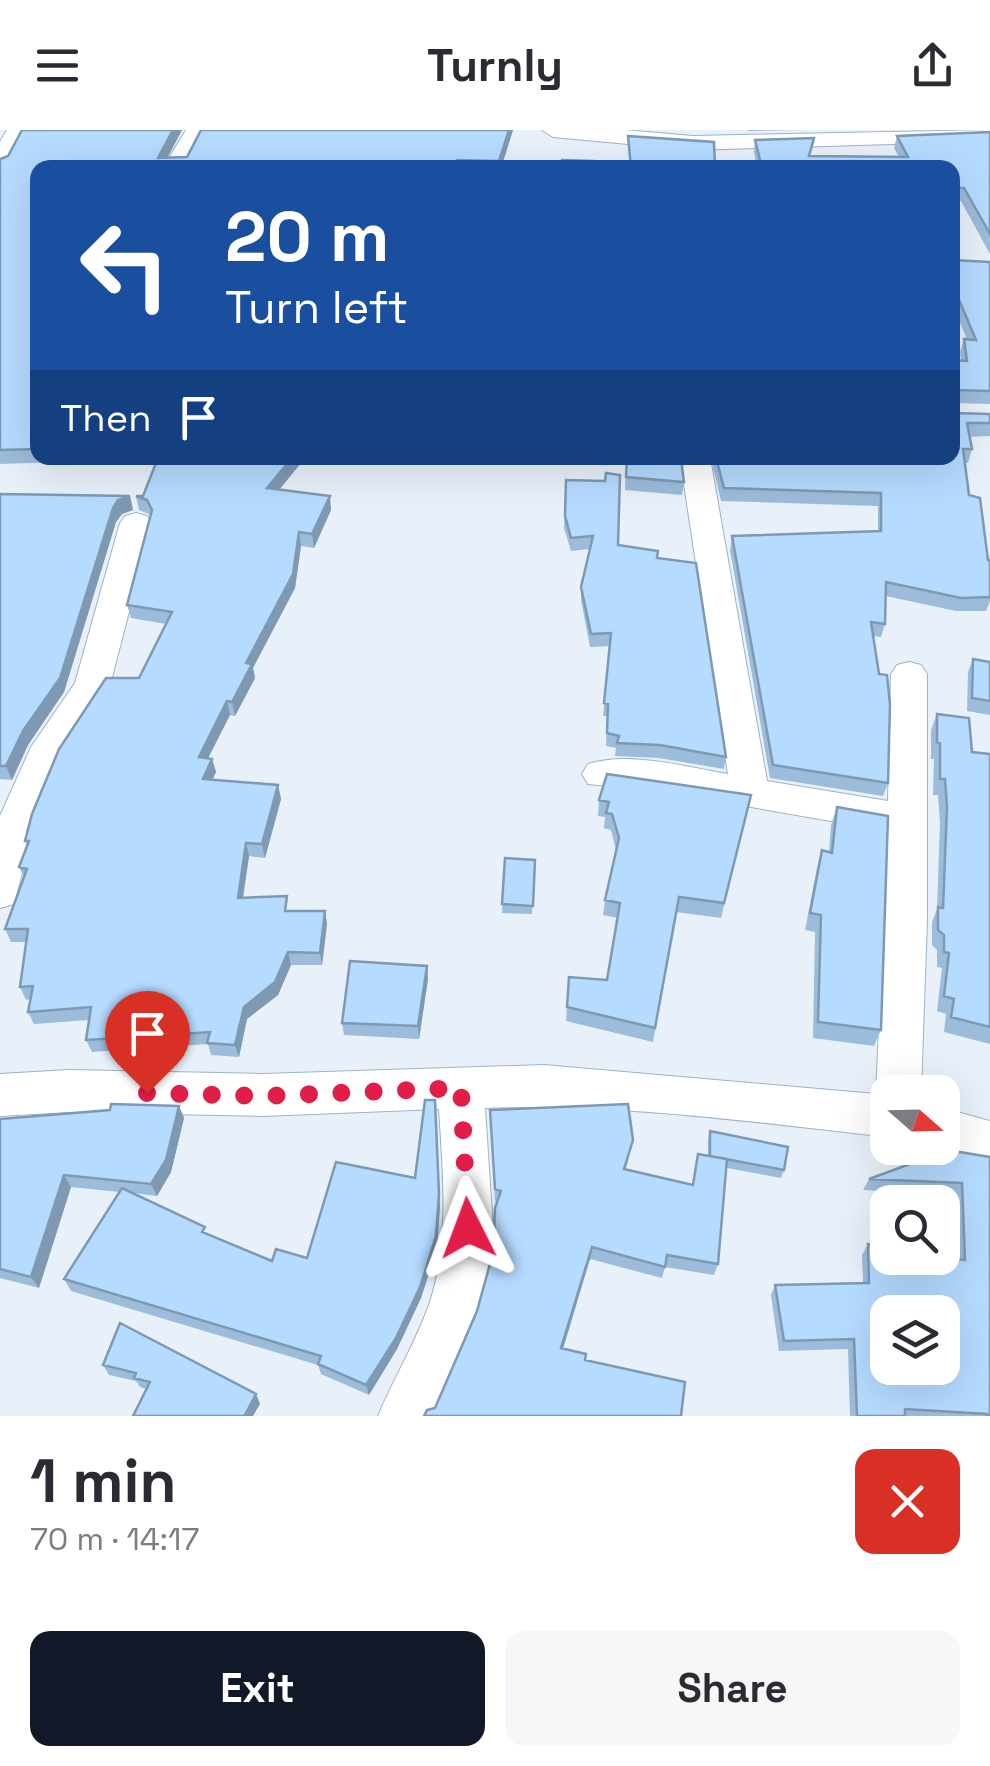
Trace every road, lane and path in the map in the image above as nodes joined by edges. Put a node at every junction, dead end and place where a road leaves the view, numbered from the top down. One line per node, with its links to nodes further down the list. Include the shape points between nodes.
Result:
1 (18, 130): 9 (street)
2 (197, 130): 7 (street)
3 (553, 130): 5 (street, via 693,143)
4 (884, 132): 5 (street); 6 (street); 8 (street)
5 (847, 134)
6 (990, 134)
7 (179, 160)
8 (890, 160)
9 (0, 162)
10 (696, 465): 14 (street)
11 (136, 523): 16 (street, via 92,685 44,758 16,826)
12 (910, 674): 15 (street)
13 (601, 774): 14 (street)
14 (750, 792): 15 (street)
15 (907, 819): 17 (street)
16 (0, 892)
17 (899, 1075)
18 (461, 1088): 19 (street, via 264,1096); 20 (street, via 544,1086); 23 (street, via 468,1228 460,1286)
19 (0, 1095)
20 (870, 1114)
21 (960, 1135): 22 (street)
22 (990, 1144)
23 (406, 1416)

